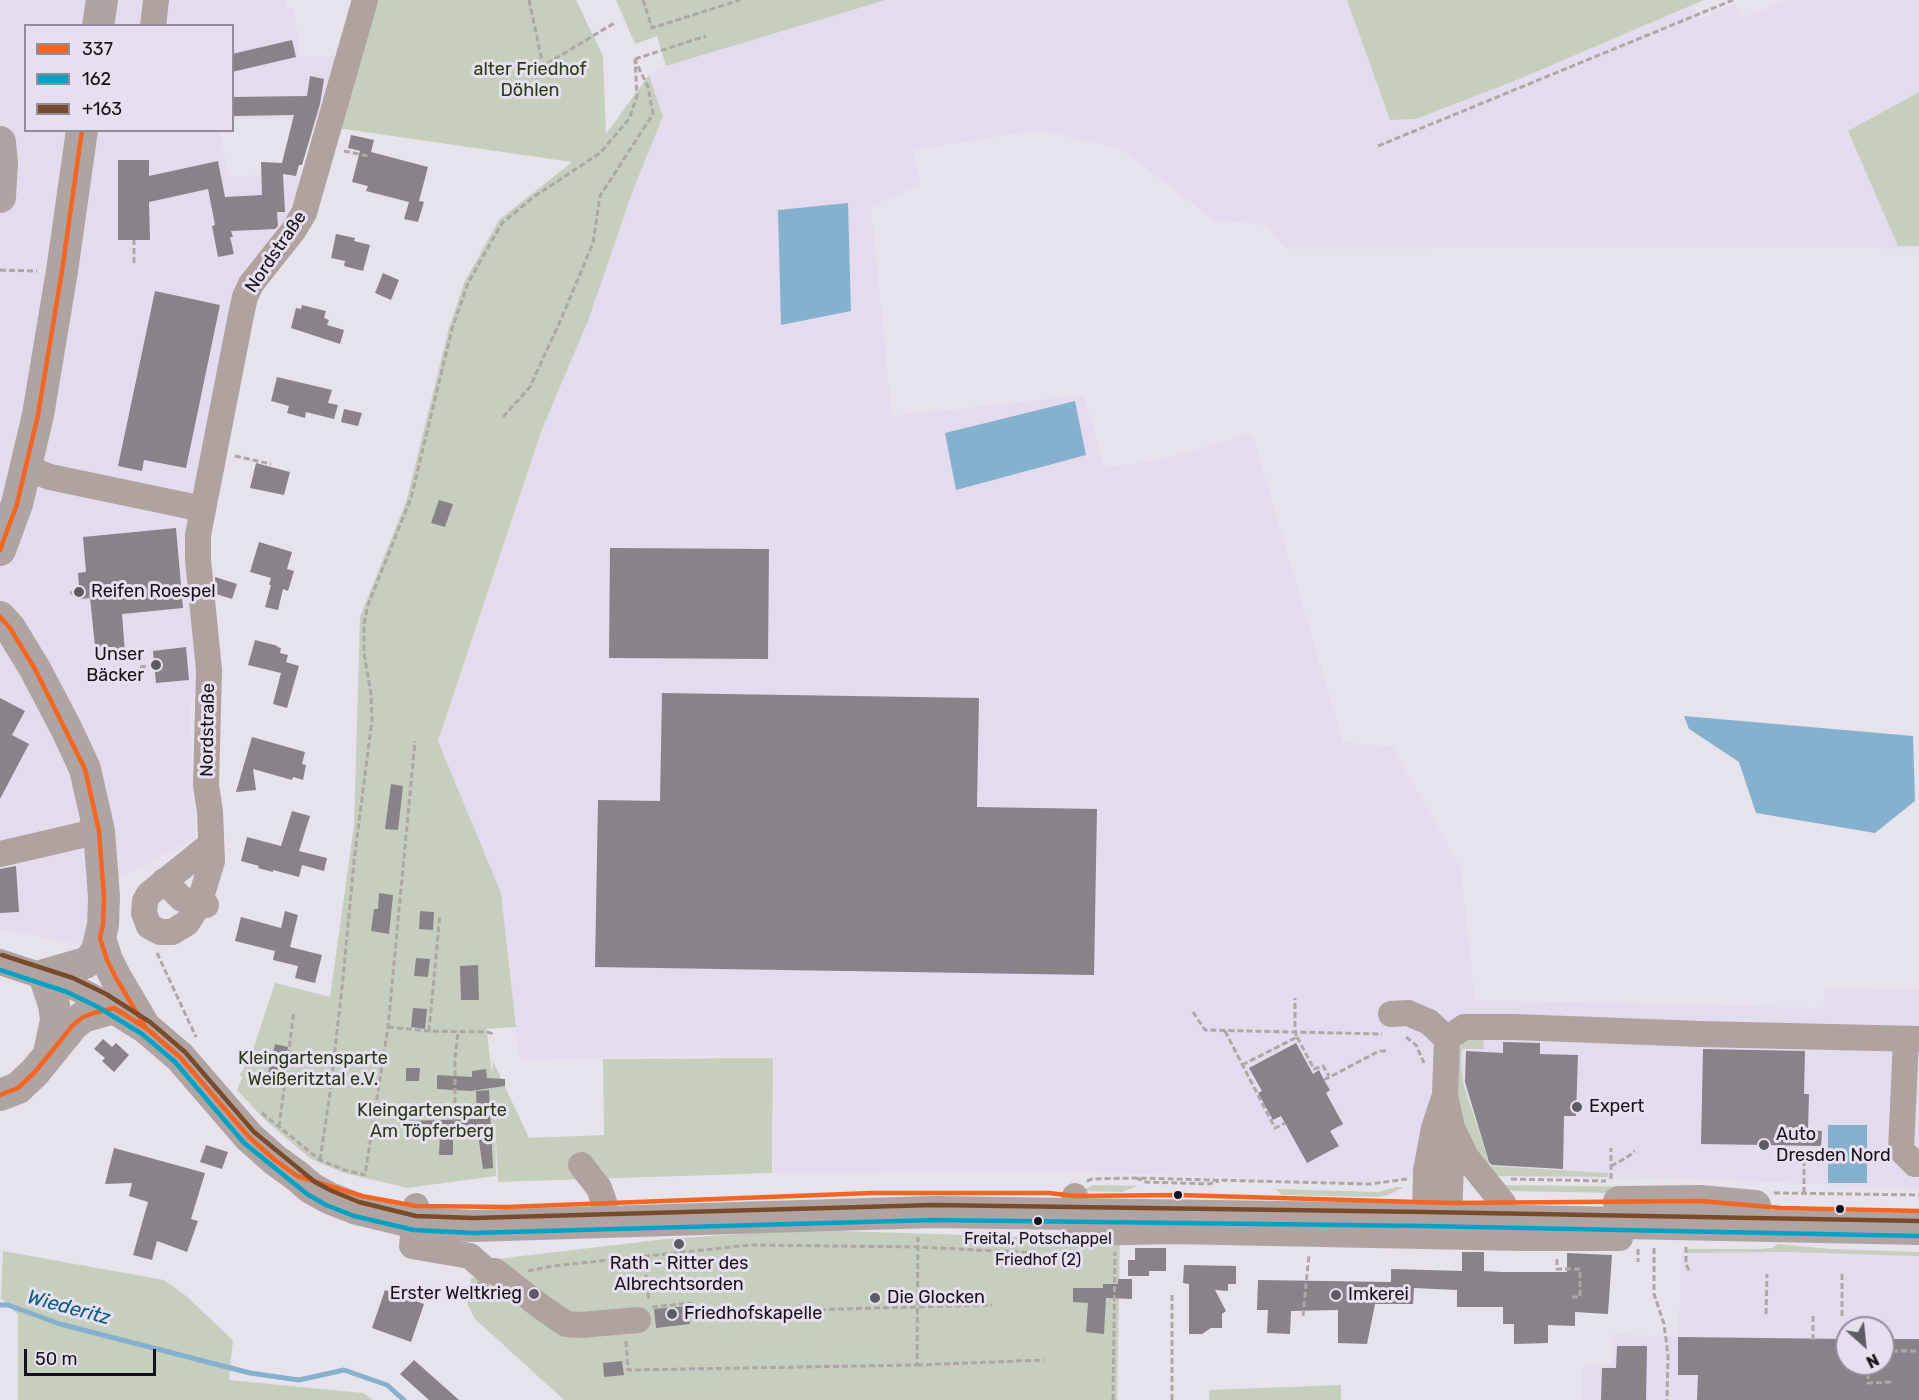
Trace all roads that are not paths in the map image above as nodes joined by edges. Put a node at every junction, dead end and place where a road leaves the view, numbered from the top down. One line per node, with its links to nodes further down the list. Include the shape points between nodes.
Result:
1 (102, 0): 4 (main road)
2 (156, 0): 5 (street)
3 (365, 0): 10 (street, Nordstraße, via 304,213 251,284 246,297)
4 (98, 24)
5 (153, 24)
6 (82, 132): 9 (main road, via 62,271)
7 (0, 142): 8 (main road)
8 (0, 197)
9 (26, 468): 10 (street, via 50,477); 11 (main road)
10 (203, 509): 16 (street, Nordstraße, via 198,548 209,670 206,785)
11 (0, 550)
12 (0, 617): 14 (main road, via 35,669)
13 (0, 649): 14 (main road)
14 (56, 711): 15 (main road, via 85,769)
15 (99, 831): 17 (street); 20 (main road, via 104,897)
16 (211, 844): 18 (street); 19 (street, Nordstraße, via 212,861)
17 (0, 854)
18 (164, 881): 19 (street, via 182,899); 19 (street, Nordstraße, via 145,901 149,926 160,932 172,932 187,923)
19 (203, 904)
20 (100, 938): 22 (main road, via 97,950 85,963); 24 (main road, via 116,978)
21 (0, 962): 22 (street)
22 (44, 975): 23 (street); 28 (main road, via 56,1020)
23 (114, 1008): 24 (main road); 28 (main road, via 83,1017 72,1025)
24 (146, 1028): 40 (main road, via 180,1057 249,1137 275,1160 308,1168 311,1188 357,1209)
25 (1393, 1028): 27 (street, via 1408,1013 1429,1022)
26 (1912, 1039): 27 (street, via 1484,1026 1464,1027); 32 (street, via 1902,1150)
27 (1448, 1040): 30 (street)
28 (48, 1057): 29 (main road, via 18,1088)
29 (0, 1095)
30 (1445, 1095): 31 (street); 37 (street, via 1426,1171)
31 (1452, 1128): 35 (street, via 1466,1157); 37 (street)
32 (1919, 1164)
33 (581, 1165): 39 (street, via 599,1188)
34 (1076, 1198): 36 (street, via 1072,1223 1075,1231 1087,1233 1768,1241 1778,1233); 37 (main road, via 1178,1195); 39 (main road, via 1048,1193 872,1193)
35 (1503, 1203): 36 (main road, via 1700,1201); 37 (main road)
36 (1788, 1209): 37 (main road); 38 (main road); 41 (main road)
37 (1437, 1211)
38 (1919, 1211)
39 (604, 1212): 40 (main road, via 473,1226)
40 (416, 1214): 42 (street, via 412,1246 470,1256 566,1324)
41 (1919, 1229)
42 (626, 1321)

